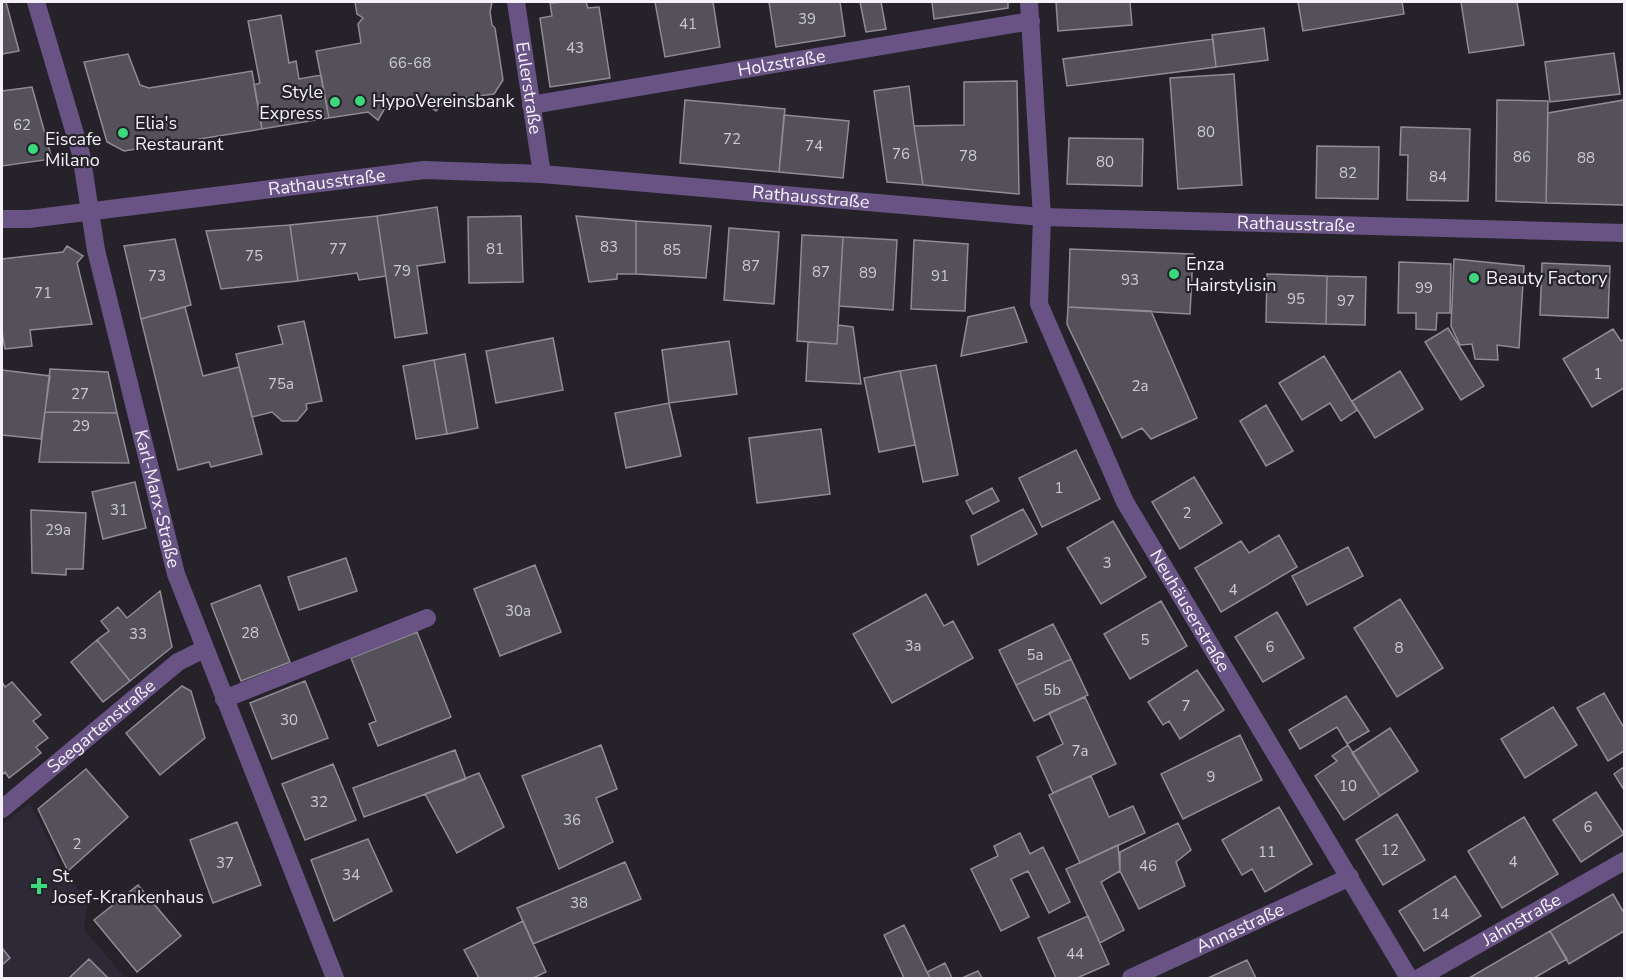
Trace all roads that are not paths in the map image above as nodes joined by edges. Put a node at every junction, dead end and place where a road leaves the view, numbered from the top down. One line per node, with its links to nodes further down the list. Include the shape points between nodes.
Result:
1 (36, 2): 7 (street, Karl-Marx-Straße, via 81,154)
2 (516, 2): 5 (street, Eulerstraße)
3 (1029, 2): 4 (street)
4 (1031, 21): 5 (street, Holzstraße); 8 (street)
5 (531, 105): 6 (street, Eulerstraße)
6 (542, 174): 7 (street, Rathausstraße, via 424,170); 8 (street, Rathausstraße)
7 (90, 210): 9 (street, Rathausstraße); 12 (street, Karl-Marx-Straße, via 96,250 173,562)
8 (1041, 217): 10 (street, Rathausstraße); 16 (street, Neuhäuserstraße, via 1039,304 1125,502)
9 (2, 219)
10 (1624, 233)
11 (427, 618): 13 (street)
12 (204, 649): 13 (street, Karl-Marx-Straße); 14 (street, Seegartenstraße, via 178,662)
13 (224, 699): 17 (street, Karl-Marx-Straße)
14 (2, 809)
15 (1624, 861): 20 (street, Jahnstraße)
16 (1350, 877): 18 (street, Annastraße); 19 (street, Neuhäuserstraße)
17 (335, 978)
18 (1131, 978)
19 (1409, 978)
20 (1419, 978)

